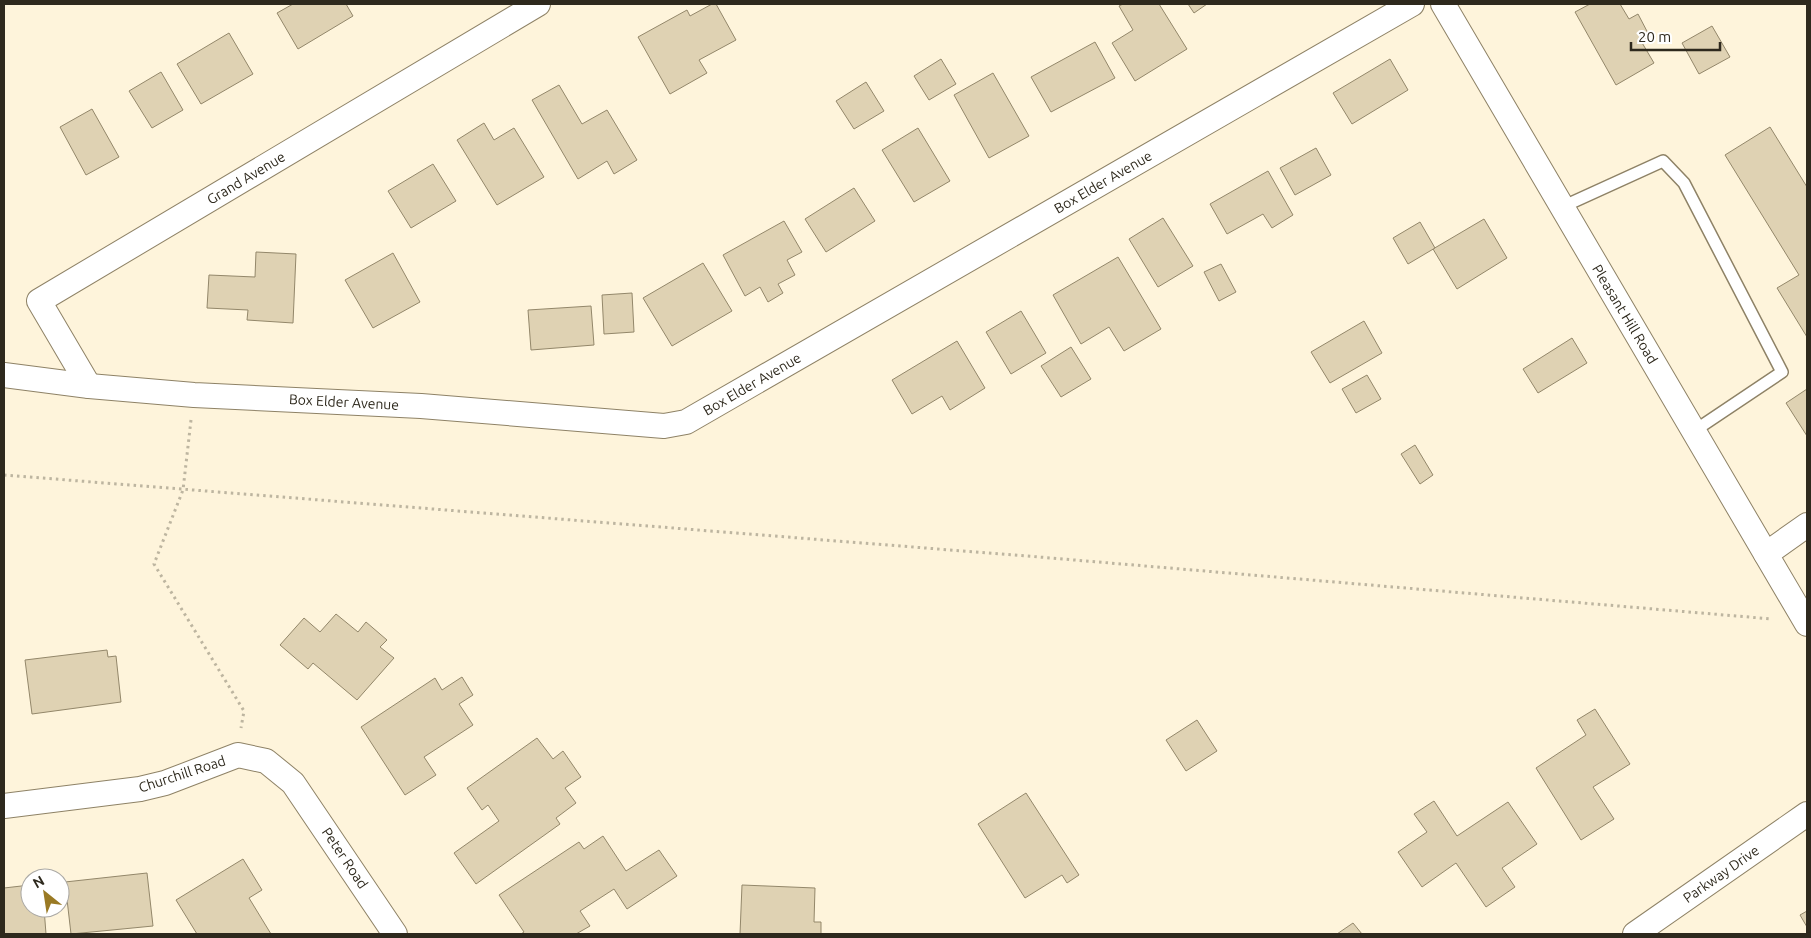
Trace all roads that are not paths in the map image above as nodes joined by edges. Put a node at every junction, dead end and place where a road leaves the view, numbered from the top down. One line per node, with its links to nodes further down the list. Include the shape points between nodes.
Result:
1 (538, 4): 6 (street, Grand Avenue, via 39,302)
2 (1412, 4): 6 (street, Box Elder Avenue, via 686,422 664,426 421,406 194,395)
3 (1444, 4): 4 (street, Pleasant Hill Road)
4 (1562, 207): 7 (street, Pleasant Hill Road); 7 (lane, via 1663,161 1684,183 1782,372)
5 (4, 375): 6 (street, Box Elder Avenue)
6 (89, 386)
7 (1694, 431): 9 (street, Pleasant Hill Road)
8 (1807, 525): 9 (street)
9 (1766, 554): 10 (street, Pleasant Hill Road)
10 (1807, 624)
11 (293, 783): 12 (street, Churchill Road, via 266,762 238,756 140,789); 14 (street, Peter Road)
12 (4, 806)
13 (1807, 814): 15 (street, Parkway Drive)
14 (395, 934)
15 (1635, 934)

